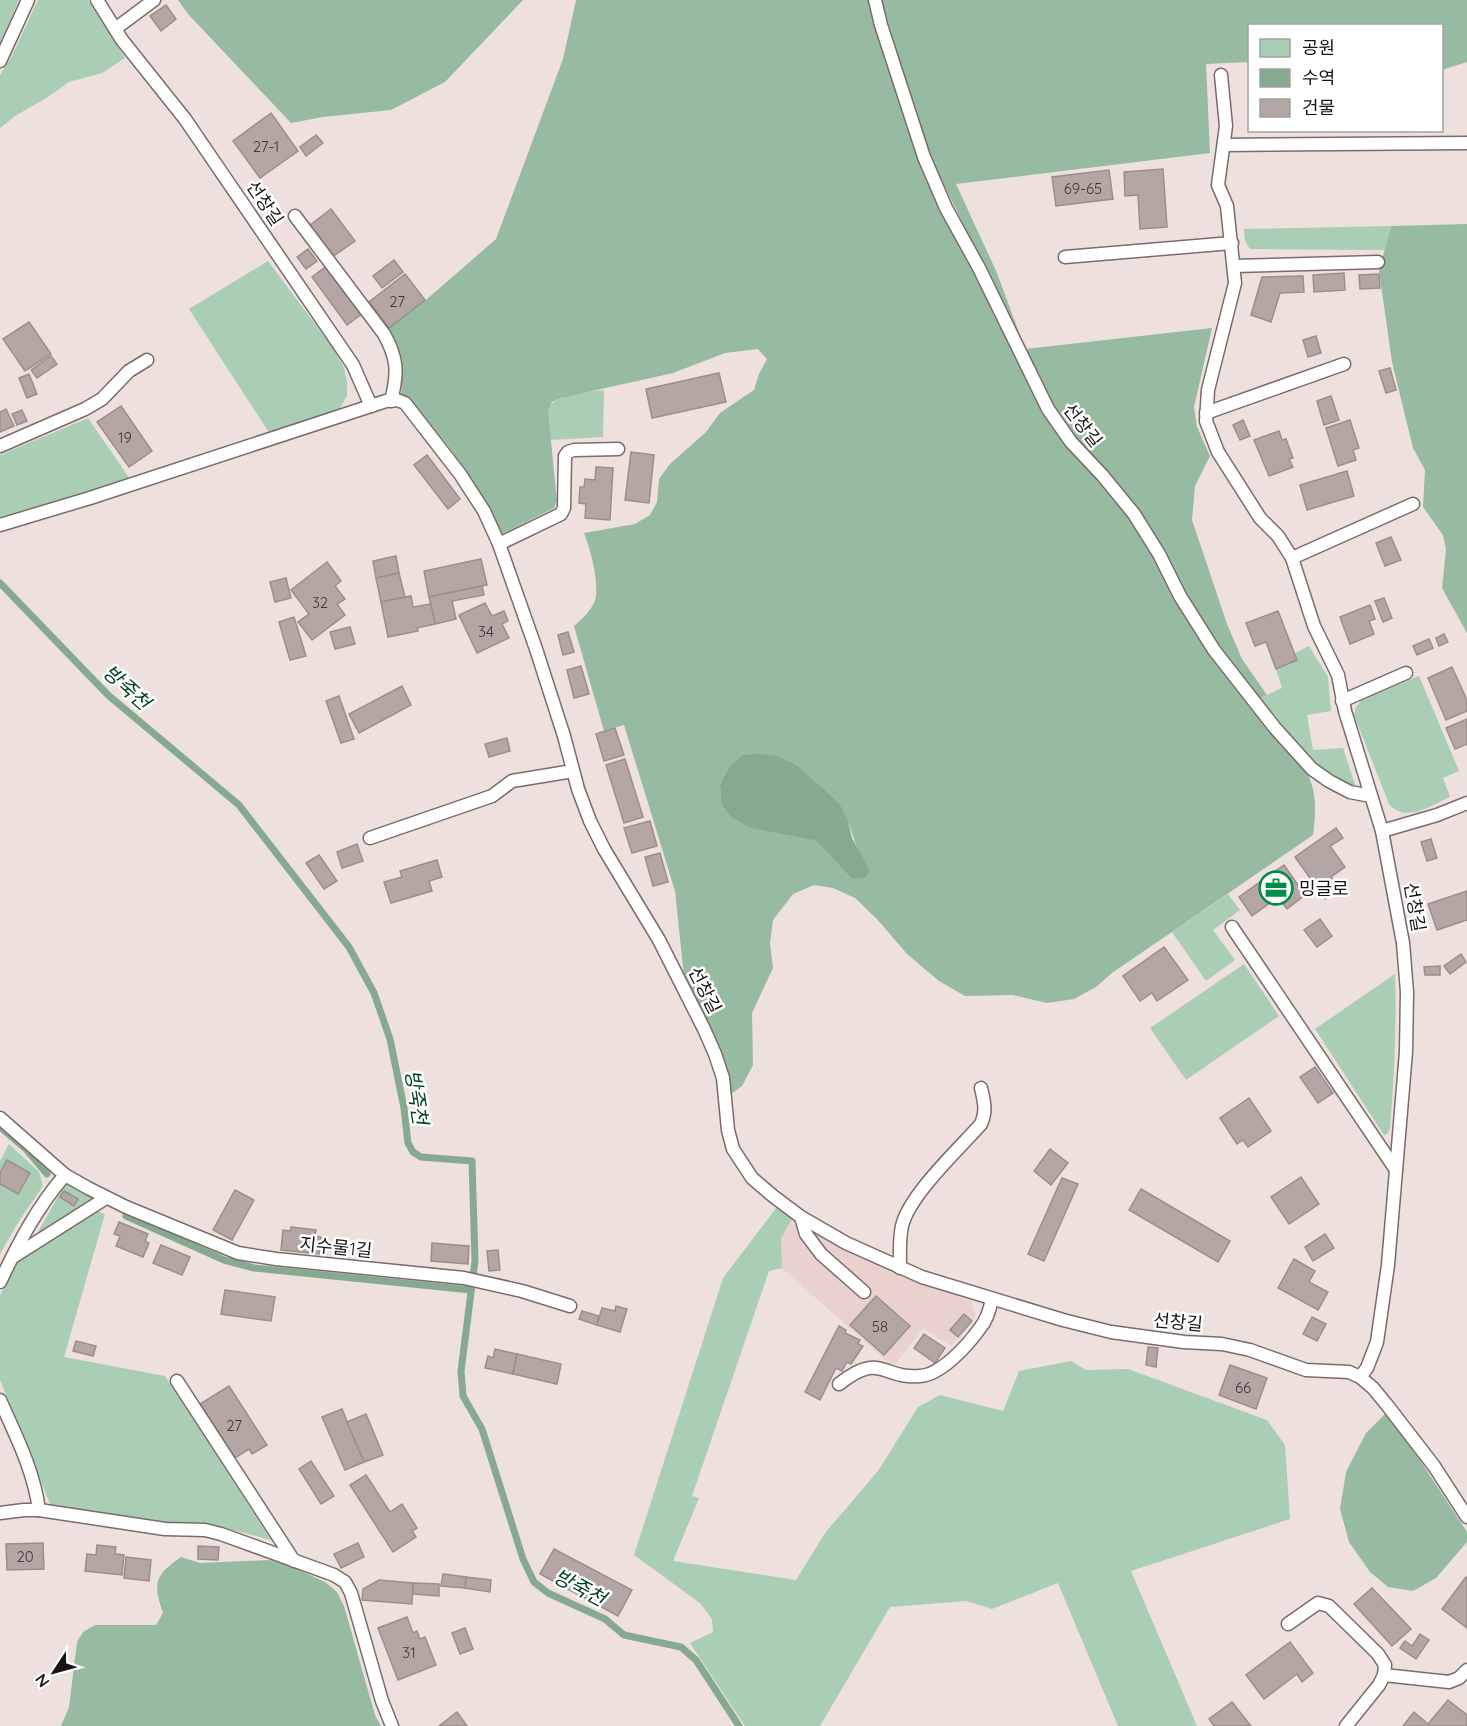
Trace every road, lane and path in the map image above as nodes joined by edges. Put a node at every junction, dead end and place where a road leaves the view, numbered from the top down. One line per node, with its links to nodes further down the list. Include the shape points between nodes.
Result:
1 (28, 0): 6 (lane)
2 (97, 0): 5 (lane, 선창길)
3 (154, 0): 5 (lane)
4 (875, 0): 29 (lane, 선창길, via 924,157 1048,409 1071,442 1134,514 1214,650 1275,728 1312,769 1350,792)
5 (115, 29): 18 (lane, 선창길, via 185,119 347,355)
6 (0, 61)
7 (1221, 75): 9 (lane, 선창길, via 1227,126)
8 (1467, 143): 9 (lane)
9 (1224, 145): 11 (lane, 선창길, via 1218,185 1227,206)
10 (295, 216): 17 (lane, 선창길, via 393,350 396,374)
11 (1232, 243): 12 (lane); 14 (lane, 선창길)
12 (1065, 257)
13 (1378, 262): 14 (lane)
14 (1234, 266): 19 (lane, 선창길, via 1235,283 1208,390)
15 (147, 360): 20 (lane, via 85,409)
16 (1344, 364): 19 (lane)
17 (391, 400): 18 (lane); 24 (lane, 선창길, via 405,403 426,428 484,511)
18 (371, 406): 23 (lane)
19 (1206, 413): 25 (lane, 선창길, via 1218,452 1260,518)
20 (0, 446)
21 (618, 449): 24 (lane, via 568,452 561,514)
22 (1413, 504): 25 (lane)
23 (0, 525)
24 (499, 544): 28 (lane, 선창길)
25 (1292, 558): 27 (lane, 선창길, via 1314,626 1338,675)
26 (1406, 673): 27 (lane)
27 (1342, 701): 29 (lane, 선창길)
28 (573, 771): 32 (lane, via 512,781 492,796); 39 (lane, 선창길, via 594,830 659,940 716,1054 733,1149 752,1178)
29 (1371, 796): 31 (lane, 선창길)
30 (1467, 802): 31 (lane)
31 (1382, 831): 36 (lane, 선창길, via 1407,992)
32 (370, 838)
33 (1232, 927): 36 (lane)
34 (981, 1088): 41 (lane, via 985,1105 981,1124 908,1211 903,1225)
35 (0, 1118): 37 (lane, 지수물1길)
36 (1396, 1170): 46 (lane, 선창길, via 1377,1342)
37 (65, 1174): 38 (lane, 지수물1길); 40 (lane, via 40,1207)
38 (106, 1198): 40 (lane); 45 (lane, 지수물1길, via 247,1254 464,1278)
39 (801, 1216): 41 (lane, 선창길); 43 (lane, via 806,1234 821,1254)
40 (12, 1257): 42 (lane)
41 (900, 1268): 44 (lane, 선창길)
42 (0, 1282)
43 (864, 1292)
44 (992, 1299): 46 (lane, 선창길, via 1111,1332 1222,1344 1306,1370 1349,1372); 48 (lane, via 981,1328 935,1373 920,1376 875,1367 863,1369)
45 (570, 1306)
46 (1360, 1377): 52 (lane, via 1388,1405)
47 (177, 1381): 53 (lane)
48 (838, 1384)
49 (0, 1400): 50 (lane, via 29,1467)
50 (39, 1510): 51 (lane); 53 (lane, via 165,1529 205,1530)
51 (0, 1513)
52 (1467, 1517)
53 (294, 1561): 57 (lane, via 345,1582)
54 (1288, 1624): 56 (lane, via 1318,1603 1329,1606 1378,1654 1385,1665)
55 (1467, 1670): 56 (lane, via 1449,1682)
56 (1384, 1675): 58 (lane)
57 (393, 1726)
58 (1346, 1726)

